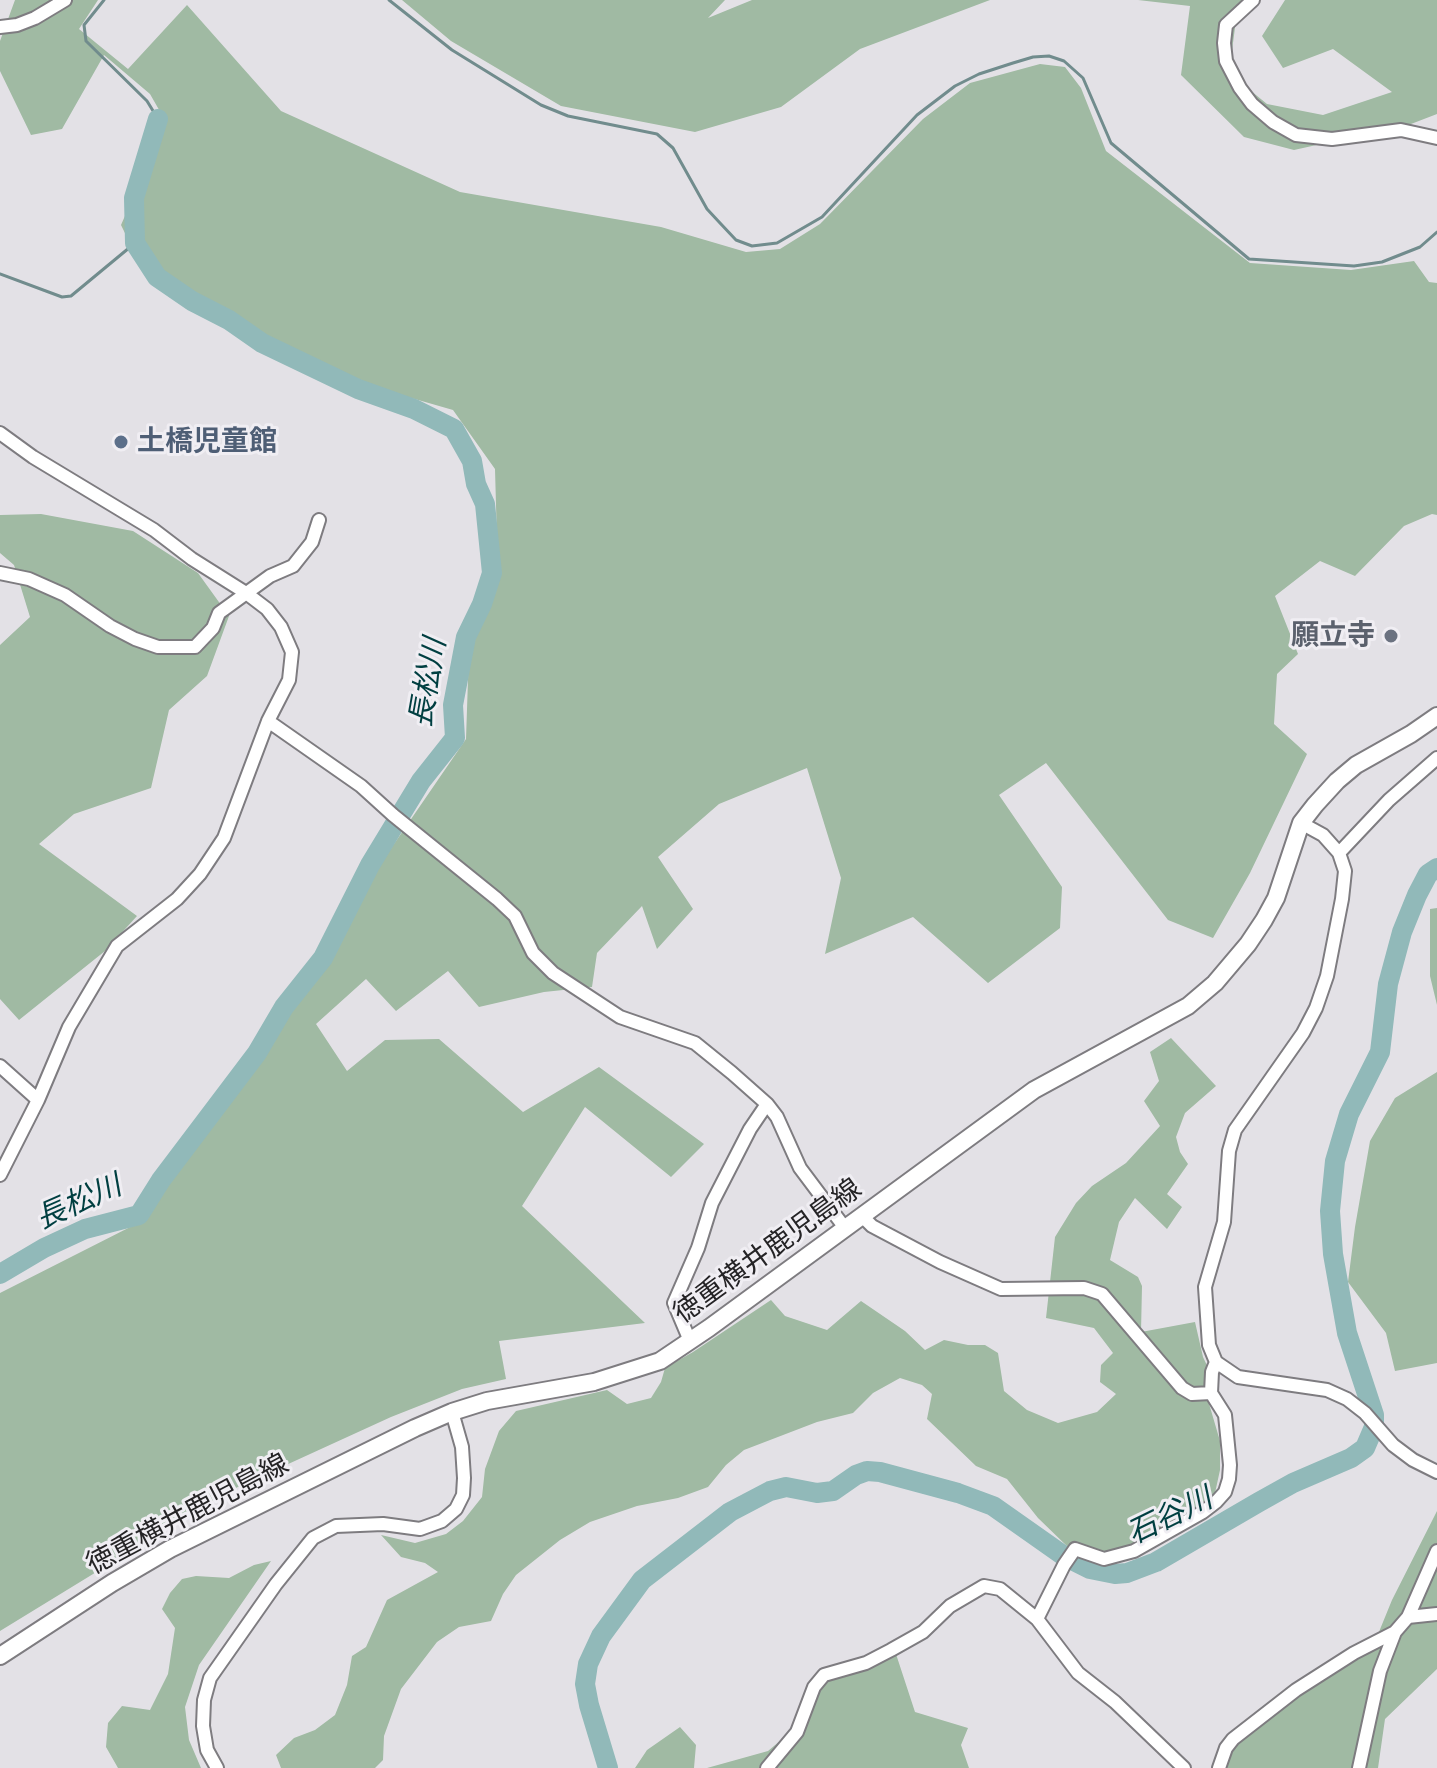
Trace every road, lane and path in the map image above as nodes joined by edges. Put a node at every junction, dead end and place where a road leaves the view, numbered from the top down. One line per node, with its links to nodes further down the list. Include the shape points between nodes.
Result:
1 (65, 0): 3 (street, via 35,18)
2 (1253, 0): 4 (street, via 1226,25 1226,61 1252,104 1273,122 1296,135 1332,139 1401,130)
3 (0, 27)
4 (1437, 138)
5 (0, 433): 8 (street)
6 (319, 520): 8 (street, via 312,542 293,566)
7 (0, 573): 8 (street, via 65,595 110,626 158,647 195,647 219,613)
8 (246, 593): 10 (street, via 267,609 292,652 289,680)
9 (1437, 716): 12 (main road, 徳重横井鹿児島線, via 1356,765)
10 (268, 721): 15 (street, via 224,838 177,899 117,946 69,1027); 16 (street, via 361,786 497,899 515,916 533,953 553,973 620,1017 695,1043)
11 (1437, 758): 13 (street)
12 (1301, 823): 13 (street, via 1323,835); 18 (main road, 徳重横井鹿児島線, via 1276,898 1248,944 1215,983 1175,1014 1034,1090)
13 (1339, 853): 21 (street, via 1345,871 1342,899 1316,1008 1245,1113 1229,1151 1224,1222 1205,1287 1209,1345)
14 (0, 1066): 15 (street)
15 (38, 1100): 17 (street)
16 (767, 1104): 19 (street, via 800,1168); 20 (street, via 712,1203 674,1303)
17 (0, 1175)
18 (862, 1216): 19 (main road, 徳重横井鹿児島線); 22 (street, via 899,1241 1001,1289 1084,1288 1102,1294 1182,1388 1192,1394)
19 (845, 1228): 20 (main road, 徳重横井鹿児島線)
20 (690, 1341): 23 (main road, 徳重横井鹿児島線, via 660,1361 626,1373)
21 (1216, 1362): 22 (street); 24 (street, via 1251,1381 1327,1390 1347,1399 1393,1445)
22 (1211, 1393): 28 (street, via 1225,1415 1230,1465 1229,1479 1216,1502 1134,1551 1104,1559 1075,1549)
23 (452, 1412): 30 (main road, 徳重横井鹿児島線, via 208,1528); 31 (street, via 464,1478 456,1509 420,1529 336,1526 313,1538 210,1678 203,1726)
24 (1437, 1472)
25 (1437, 1551): 27 (street)
26 (1437, 1614): 27 (street)
27 (1408, 1617): 29 (street)
28 (1037, 1619): 32 (street, via 1000,1589 984,1586 891,1650 824,1675 797,1732); 33 (street, via 1078,1673)
29 (1395, 1632): 34 (street, via 1296,1690 1233,1739); 35 (street, via 1380,1671)
30 (0, 1656)
31 (217, 1768)
32 (767, 1768)
33 (1184, 1768)
34 (1219, 1768)
35 (1359, 1768)

